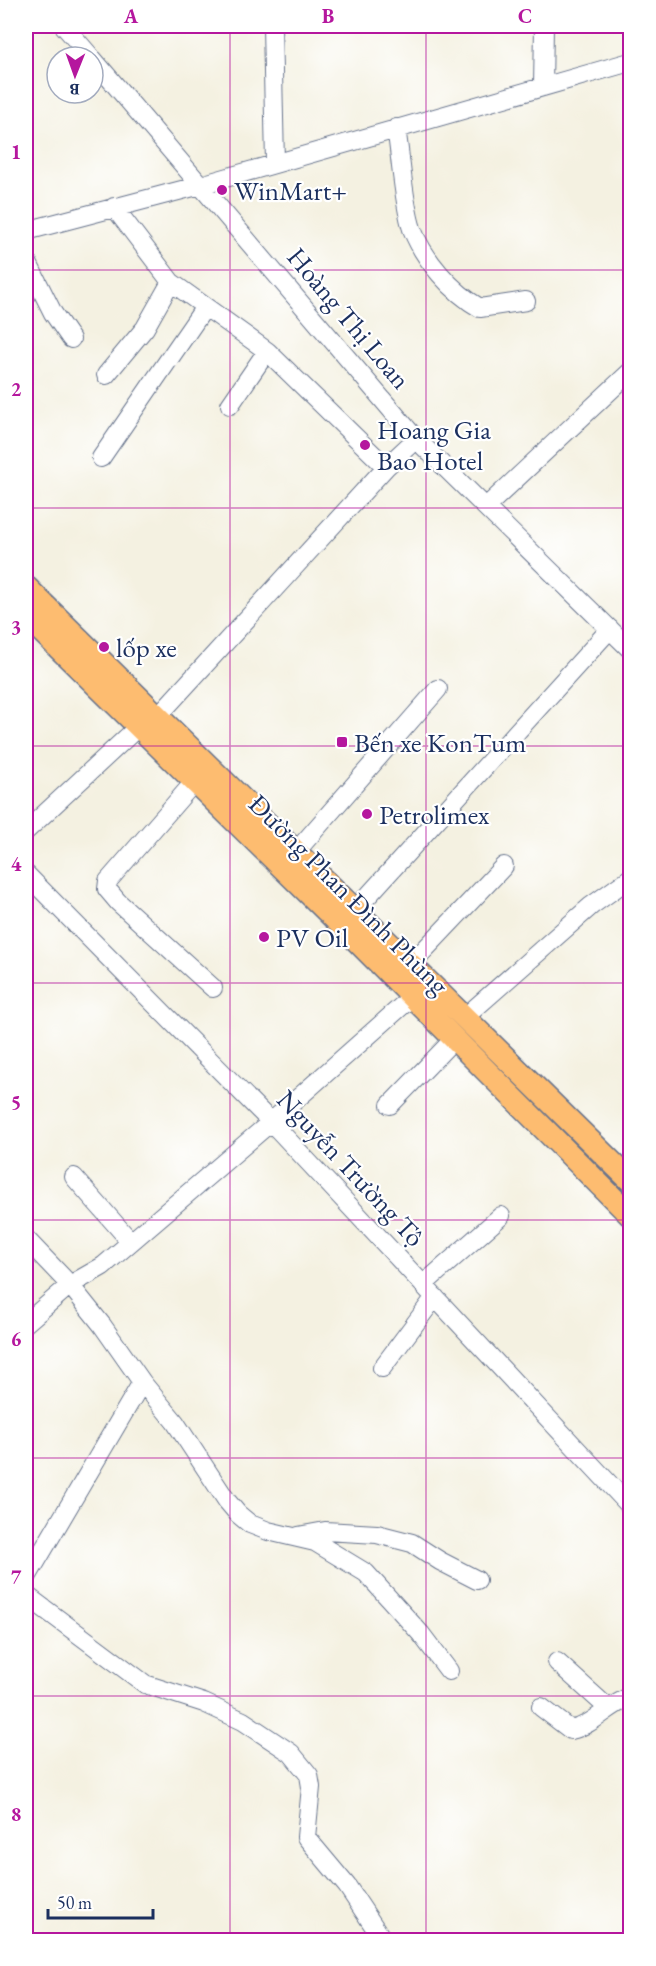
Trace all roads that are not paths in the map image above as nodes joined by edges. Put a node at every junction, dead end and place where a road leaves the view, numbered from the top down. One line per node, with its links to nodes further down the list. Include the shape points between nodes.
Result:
1 (64, 26): 4 (street, Hoàng Thị Loan)
2 (272, 26): 9 (street)
3 (544, 26): 7 (street)
4 (81, 45)
5 (630, 62): 7 (street)
6 (105, 73): 10 (street, Hoàng Thị Loan)
7 (543, 87): 8 (street)
8 (396, 128): 9 (street); 15 (street, via 411,226 424,252 457,291 480,308)
9 (275, 163): 10 (street)
10 (201, 185): 11 (street); 22 (street, Hoàng Thị Loan)
11 (114, 207): 12 (street); 14 (street)
12 (26, 231)
13 (26, 259): 17 (street)
14 (171, 282): 16 (street); 20 (street, via 145,328)
15 (526, 301)
16 (205, 307): 18 (street); 23 (street)
17 (71, 339)
18 (267, 351): 21 (street); 24 (street)
19 (630, 372): 25 (street)
20 (106, 375)
21 (230, 405)
22 (416, 439): 24 (street); 25 (street, Hoàng Thị Loan)
23 (101, 458)
24 (386, 466): 31 (street)
25 (486, 507): 28 (street, Hoàng Thị Loan)
26 (26, 587): 31 (main road, Đường Phan Đình Phùng)
27 (26, 616): 31 (main road, Đường Phan Đình Phùng)
28 (610, 629): 29 (street, Hoàng Thị Loan); 38 (street)
29 (630, 649)
30 (438, 689): 34 (street)
31 (149, 721): 32 (main road, Đường Phan Đình Phùng); 33 (street); 34 (main road, Đường Phan Đình Phùng)
32 (195, 782): 34 (main road, Đường Phan Đình Phùng); 40 (street, via 108,881 107,889)
33 (26, 831)
34 (289, 860): 38 (main road, Đường Phan Đình Phùng)
35 (504, 866): 39 (street)
36 (26, 874): 45 (street, Nguyễn Trường Tộ)
37 (630, 878): 42 (street, via 591,906)
38 (349, 917): 39 (main road, Đường Phan Đình Phùng); 41 (main road, Đường Phan Đình Phùng)
39 (411, 964): 42 (main road, Đường Phan Đình Phùng)
40 (213, 988)
41 (413, 996): 43 (main road, Đường Phan Đình Phùng); 45 (street)
42 (465, 1017): 47 (main road, Đường Phan Đình Phùng)
43 (454, 1038): 44 (street); 48 (main road, Đường Phan Đình Phùng)
44 (390, 1105)
45 (272, 1122): 51 (street); 53 (street, Nguyễn Trường Tộ)
46 (74, 1176): 51 (street)
47 (630, 1180)
48 (630, 1215)
49 (501, 1216): 53 (street)
50 (26, 1239): 52 (street)
51 (131, 1242): 52 (street, via 103,1266)
52 (70, 1285): 54 (street); 56 (street)
53 (430, 1291): 55 (street); 57 (street, Nguyễn Trường Tộ)
54 (26, 1323)
55 (382, 1368)
56 (142, 1382): 58 (street, via 175,1422 238,1514 268,1531); 59 (street)
57 (630, 1506)
58 (296, 1536): 60 (street, via 325,1532 377,1534 412,1543); 63 (street, via 315,1542 366,1573)
59 (26, 1579)
60 (477, 1580)
61 (26, 1595): 67 (street, via 145,1684 204,1702 243,1721 302,1763 311,1787 306,1837 347,1886)
62 (557, 1662): 66 (street)
63 (449, 1671)
64 (630, 1697): 66 (street)
65 (541, 1707): 66 (street, via 571,1730 581,1728)
66 (608, 1708)
67 (383, 1941)

